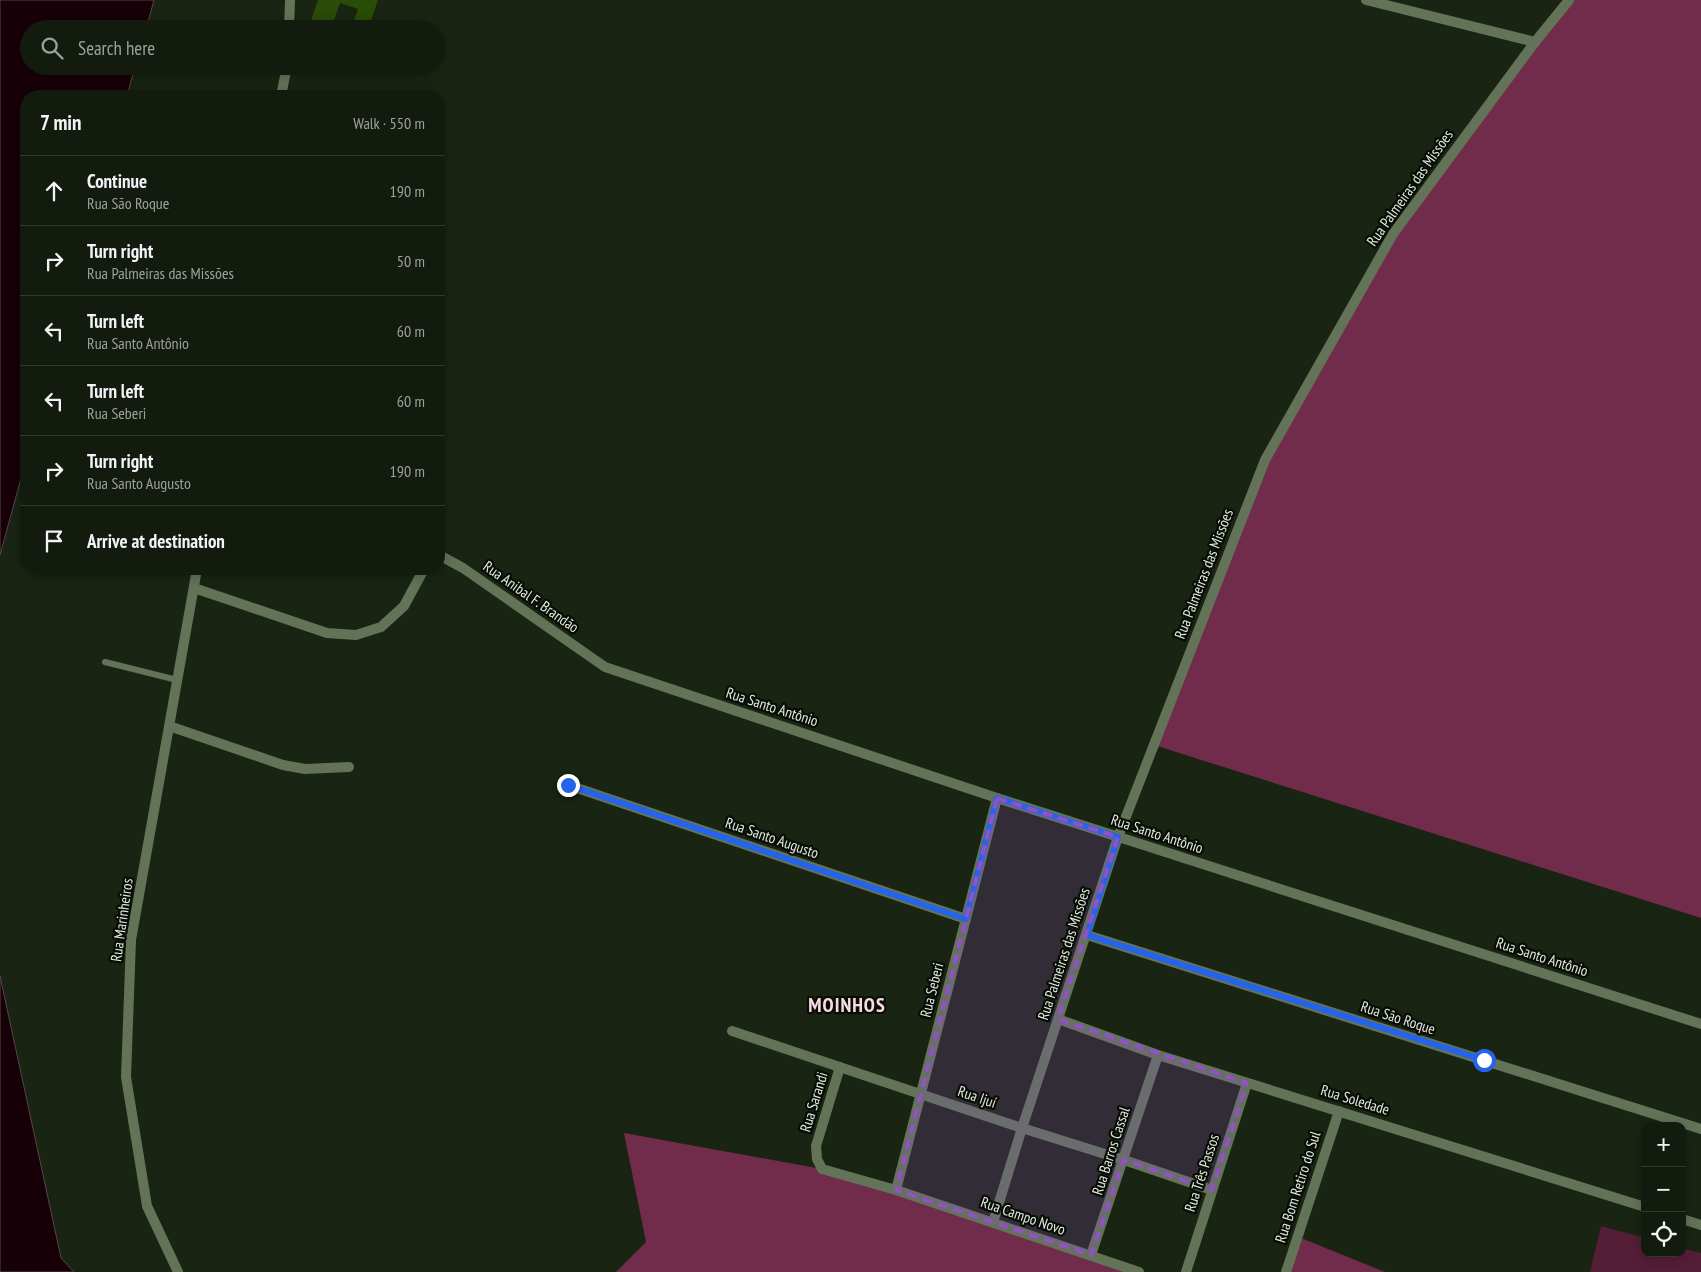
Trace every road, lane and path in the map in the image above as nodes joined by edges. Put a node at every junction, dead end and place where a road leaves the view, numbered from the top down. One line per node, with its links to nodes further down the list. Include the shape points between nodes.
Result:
1 (290, 0): 4 (street)
2 (1366, 0): 5 (street)
3 (1570, 0): 5 (street, Rua Palmeiras das Missões)
4 (289, 20)
5 (1535, 42): 19 (street, Rua Palmeiras das Missões, via 1393,234 1265,460)
6 (284, 75): 7 (street)
7 (282, 90)
8 (445, 558): 13 (street, Rua Anibal F. Brandão)
9 (196, 575): 11 (street, Rua Marinheiros)
10 (421, 575): 11 (street, via 404,606 381,626 356,636 327,632)
11 (194, 588): 14 (street, Rua Marinheiros)
12 (105, 662): 14 (lane)
13 (605, 667): 18 (street, Rua Santo Antônio)
14 (177, 680): 15 (street, Rua Marinheiros)
15 (169, 726): 16 (street, via 284,765 305,769); 41 (street, Rua Marinheiros, via 131,940 126,1077 147,1206)
16 (349, 767)
17 (568, 785): 20 (street, Rua Santo Augusto)
18 (997, 798): 19 (street, Rua Santo Antônio); 20 (street, Rua Seberi)
19 (1118, 837): 21 (street, Rua Palmeiras das Missões); 23 (street, Rua Santo Antônio)
20 (966, 919): 28 (street, Rua Seberi)
21 (1087, 935): 22 (street, Rua Palmeiras das Missões); 31 (street, Rua São Roque)
22 (1058, 1019): 25 (street, Rua Soledade); 30 (street, Rua Palmeiras das Missões)
23 (1701, 1024)
24 (732, 1031): 26 (street, Rua Ijuí)
25 (1158, 1055): 27 (street, Rua Soledade); 33 (street, Rua Barros Cassal)
26 (840, 1067): 28 (street, Rua Ijuí); 32 (street, Rua Sarandi)
27 (1247, 1082): 29 (street, Rua Soledade); 35 (street, Rua Três Passos)
28 (921, 1094): 30 (street, Rua Ijuí); 34 (street, Rua Seberi)
29 (1339, 1111): 36 (street, Rua Soledade); 44 (street, Rua Bom Retiro do Sul)
30 (1022, 1128): 33 (street, Rua Ijuí); 38 (street, Rua Palmeiras das Missões)
31 (1701, 1129)
32 (816, 1146): 34 (street, Rua Campo Novo, via 822,1170)
33 (1124, 1160): 35 (street, Rua Ijuí); 40 (street, Rua Barros Cassal)
34 (896, 1190): 38 (street, Rua Campo Novo)
35 (1212, 1190): 43 (street, Rua Três Passos)
36 (1641, 1206)
37 (1686, 1220): 39 (street)
38 (993, 1222): 40 (street, Rua Campo Novo)
39 (1701, 1225)
40 (1091, 1256): 42 (street, Rua Campo Novo)
41 (178, 1272)
42 (1139, 1272)
43 (1186, 1272)
44 (1286, 1272)

